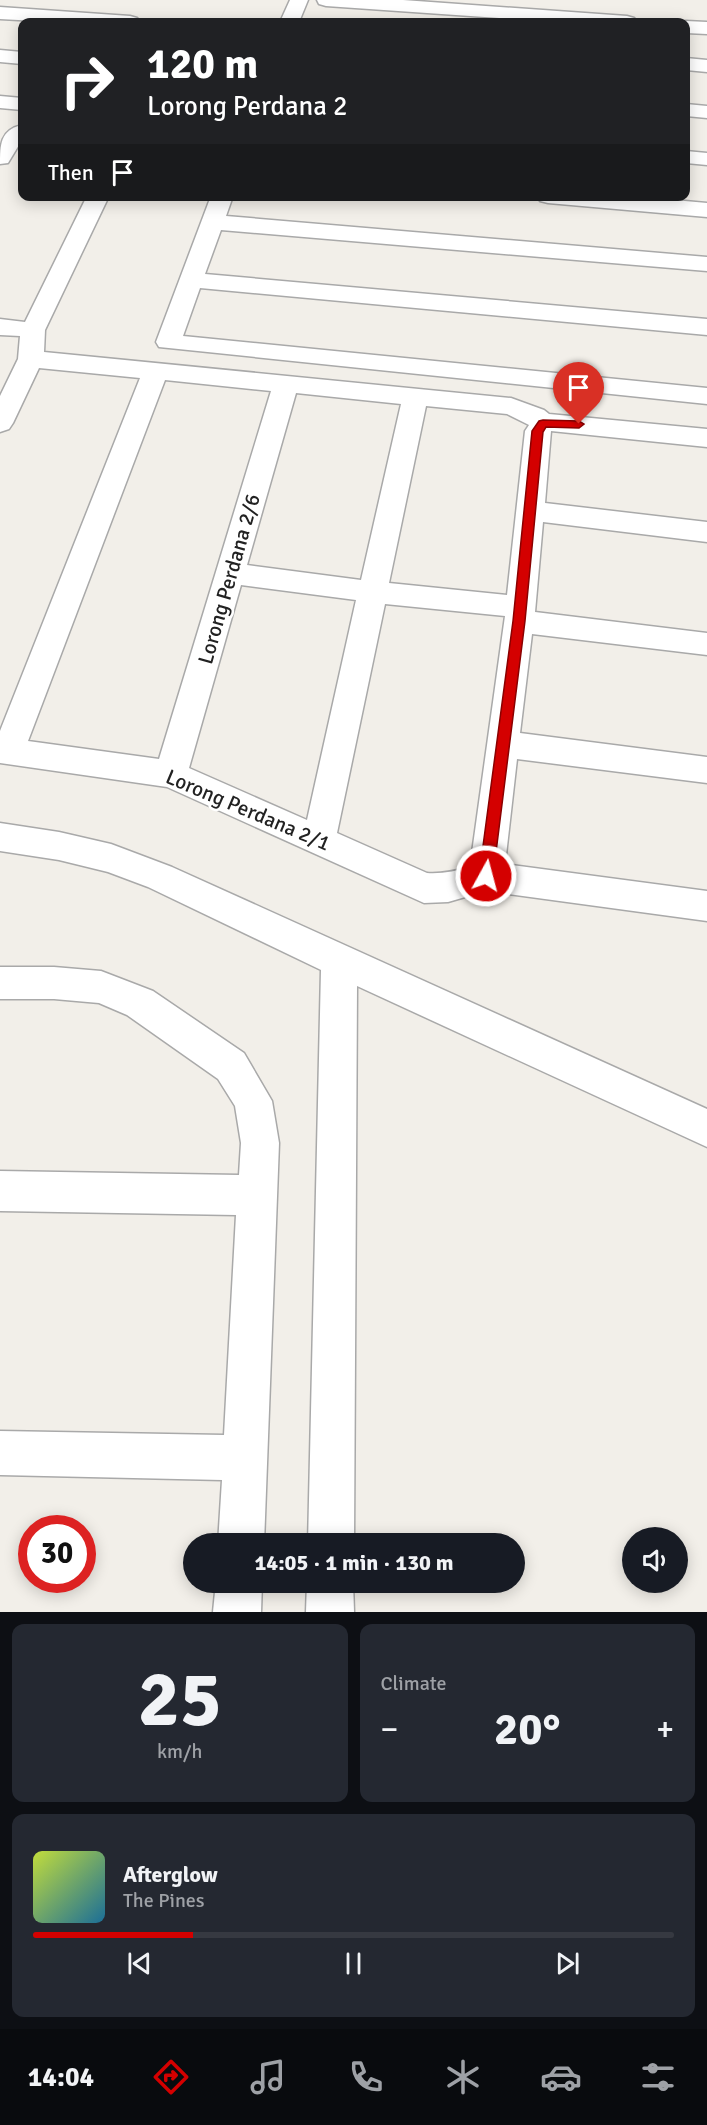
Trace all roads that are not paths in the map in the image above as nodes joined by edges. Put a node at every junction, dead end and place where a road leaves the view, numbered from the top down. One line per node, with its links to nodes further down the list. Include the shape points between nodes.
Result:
1 (298, 0): 5 (street)
2 (326, 0): 6 (street)
3 (0, 13): 4 (street)
4 (72, 18)
5 (291, 18)
6 (572, 18)
7 (690, 27): 8 (street)
8 (707, 28)
9 (0, 57): 10 (street)
10 (18, 58)
11 (690, 64): 12 (street)
12 (707, 66)
13 (0, 102): 14 (street)
14 (18, 104)
15 (690, 110): 16 (street)
16 (707, 112)
17 (18, 134): 19 (street)
18 (690, 157): 20 (street)
19 (0, 158)
20 (707, 159)
21 (97, 201): 30 (street)
22 (220, 201): 25 (street)
23 (605, 201): 24 (street)
24 (707, 210)
25 (212, 222): 26 (street); 27 (street)
26 (707, 264)
27 (190, 280): 29 (street); 34 (street, via 168,342)
28 (0, 327): 30 (street)
29 (707, 327)
30 (33, 330): 31 (street)
31 (31, 359): 32 (street); 36 (street)
32 (154, 372): 33 (street); 46 (street)
33 (286, 383): 35 (street); 41 (street, Lorong Perdana 2/6)
34 (707, 396)
35 (415, 398): 37 (street, via 511,406); 42 (street)
36 (1, 418)
37 (543, 423): 38 (street); 39 (street, via 538,431)
38 (707, 438)
39 (530, 511): 40 (street); 43 (street)
40 (707, 532)
41 (230, 573): 42 (street); 48 (street, Lorong Perdana 2/6)
42 (373, 592): 43 (street); 50 (street)
43 (520, 614): 44 (street); 45 (street)
44 (707, 644)
45 (504, 744): 47 (street); 51 (street)
46 (4, 750): 48 (street, Lorong Perdana 2/1)
47 (707, 770)
48 (171, 774): 50 (street, Lorong Perdana 2/1)
49 (0, 837): 53 (street, via 111,858)
50 (319, 839): 51 (street, Lorong Perdana 2/1, via 424,888 446,888)
51 (486, 876): 52 (street)
52 (707, 906)
53 (339, 961): 55 (street); 61 (street)
54 (0, 983): 57 (street, via 54,982 101,987 140,1003 231,1066 253,1101 260,1143)
55 (707, 1128)
56 (0, 1191): 57 (street)
57 (257, 1195): 59 (street)
58 (0, 1453): 59 (street)
59 (245, 1458): 60 (street)
60 (242, 1533)
61 (331, 1533)
62 (238, 1593): 64 (street)
63 (330, 1593): 65 (street)
64 (237, 1612)
65 (330, 1612)

